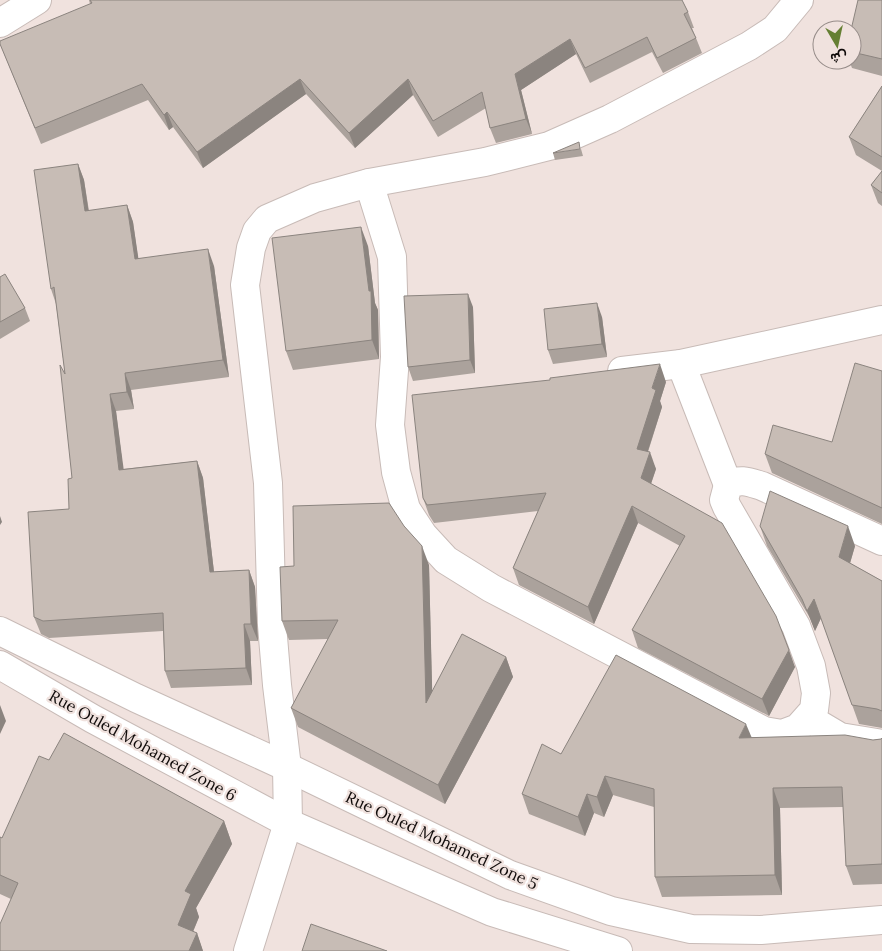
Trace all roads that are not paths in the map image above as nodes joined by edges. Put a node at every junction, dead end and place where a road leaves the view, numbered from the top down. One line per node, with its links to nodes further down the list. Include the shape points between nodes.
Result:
1 (36, 0): 3 (street)
2 (799, 0): 4 (street, via 775,28 749,46 610,119 549,146 485,162)
3 (0, 23)
4 (369, 183): 9 (street, via 392,257 396,357); 17 (street, via 315,198 267,219 257,231 251,248 245,285 268,483 272,626)
5 (882, 320): 6 (street)
6 (681, 364): 7 (street); 10 (street)
7 (594, 374)
8 (421, 395): 9 (street)
9 (392, 399): 15 (street, via 391,434 396,472 406,509 423,535 446,560 491,588 764,731 782,734 798,728)
10 (728, 485): 11 (street, via 745,481 762,486); 15 (street, via 724,500 727,507 796,626 811,666 816,693 814,710)
11 (882, 541)
12 (0, 630): 14 (street, Rue Ouled Mohamed Zone 6)
13 (0, 665): 18 (street, Rue Ouled Mohamed Zone 6, via 93,719)
14 (136, 698): 17 (street, Rue Ouled Mohamed Zone 5)
15 (808, 718): 16 (street, via 840,737)
16 (882, 744)
17 (287, 767): 18 (street); 20 (street, Rue Ouled Mohamed Zone 5, via 510,875 611,911)
18 (288, 822): 21 (street); 22 (street, via 492,912)
19 (882, 920): 20 (street, Rue Ouled Mohamed Zone 5)
20 (761, 941)
21 (248, 951)
22 (618, 951)

